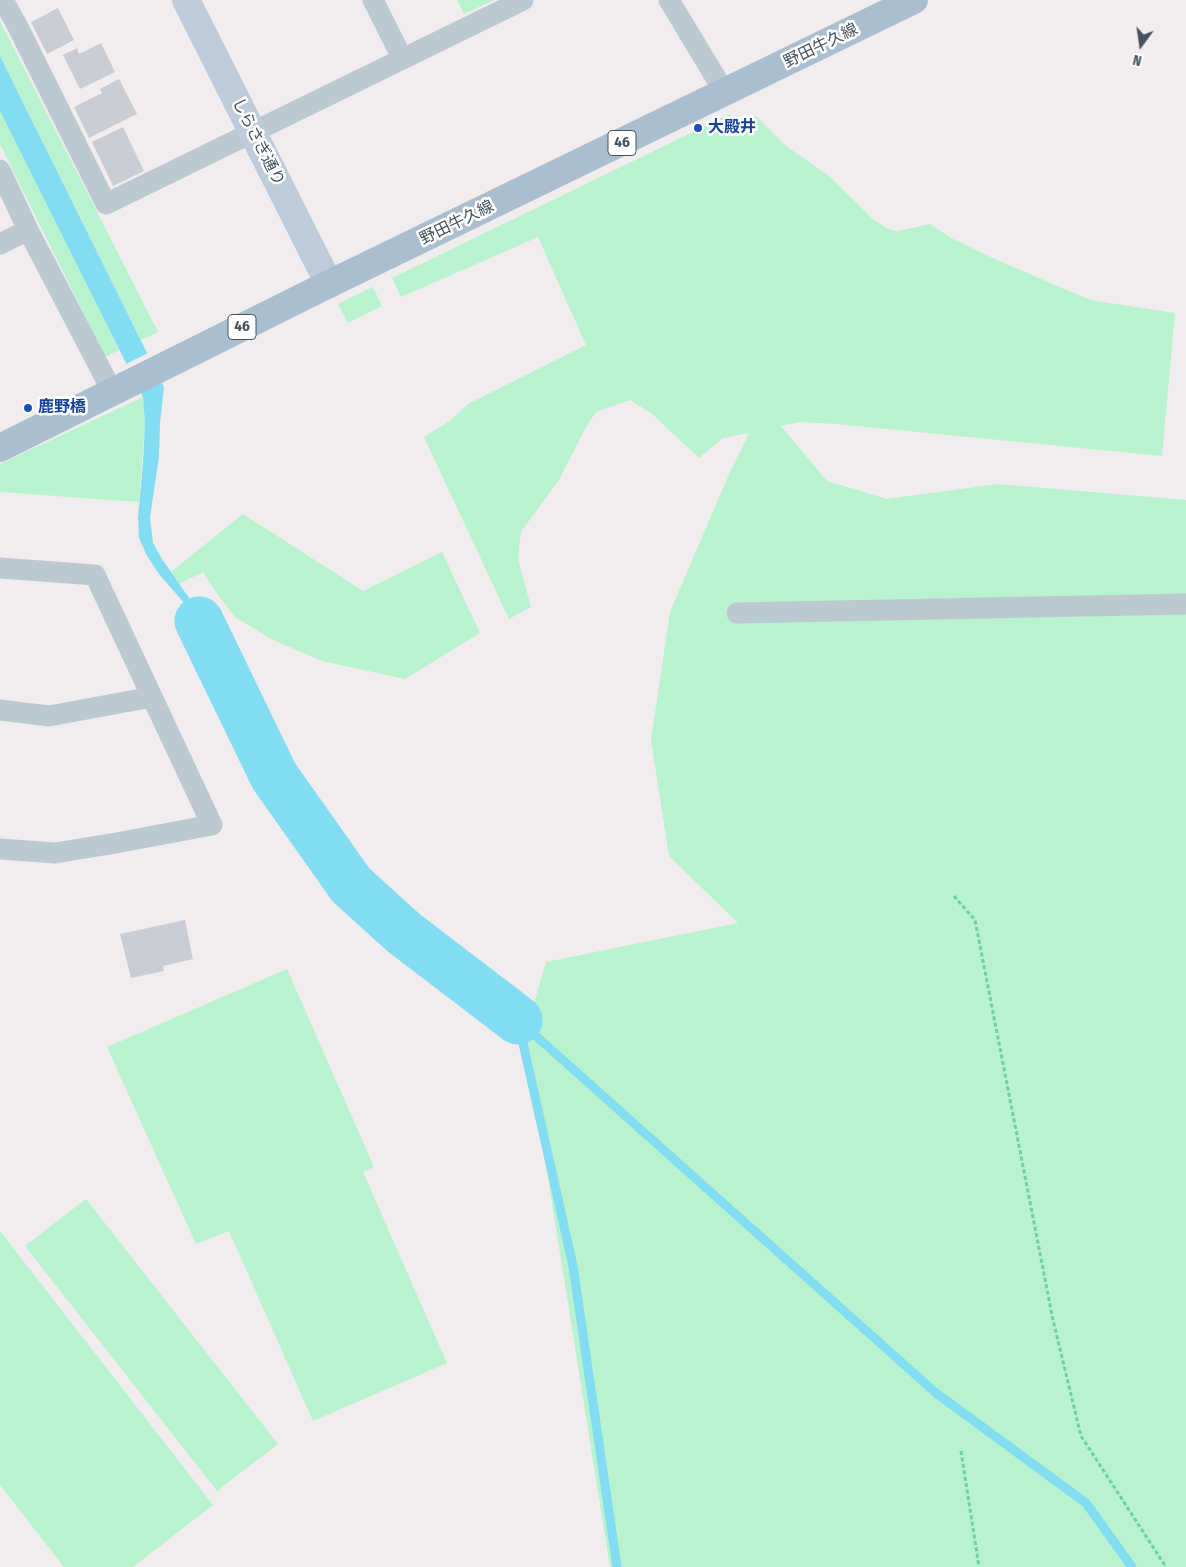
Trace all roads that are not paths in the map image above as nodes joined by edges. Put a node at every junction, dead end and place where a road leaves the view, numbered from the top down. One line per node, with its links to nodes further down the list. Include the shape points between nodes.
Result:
1 (3, 0): 9 (street, via 106,204)
2 (186, 0): 9 (street, しらさぎ通り)
3 (373, 0): 7 (street)
4 (523, 0): 7 (street)
5 (669, 0): 8 (street)
6 (914, 0): 8 (main road, 野田牛久線 / 46)
7 (402, 58): 9 (street)
8 (725, 93): 13 (main road, 野田牛久線 / 46)
9 (253, 131): 13 (street, しらさぎ通り)
10 (0, 170): 11 (street)
11 (28, 230): 12 (street); 14 (street)
12 (0, 244)
13 (329, 284): 14 (main road, 野田牛久線 / 46)
14 (134, 381): 15 (main road, 野田牛久線 / 46)
15 (0, 448)
16 (0, 568): 19 (street, via 95,575)
17 (1186, 604): 18 (street)
18 (737, 613)
19 (152, 697): 20 (street, via 49,716); 21 (street, via 212,825 54,853)
20 (0, 710)
21 (0, 849)

